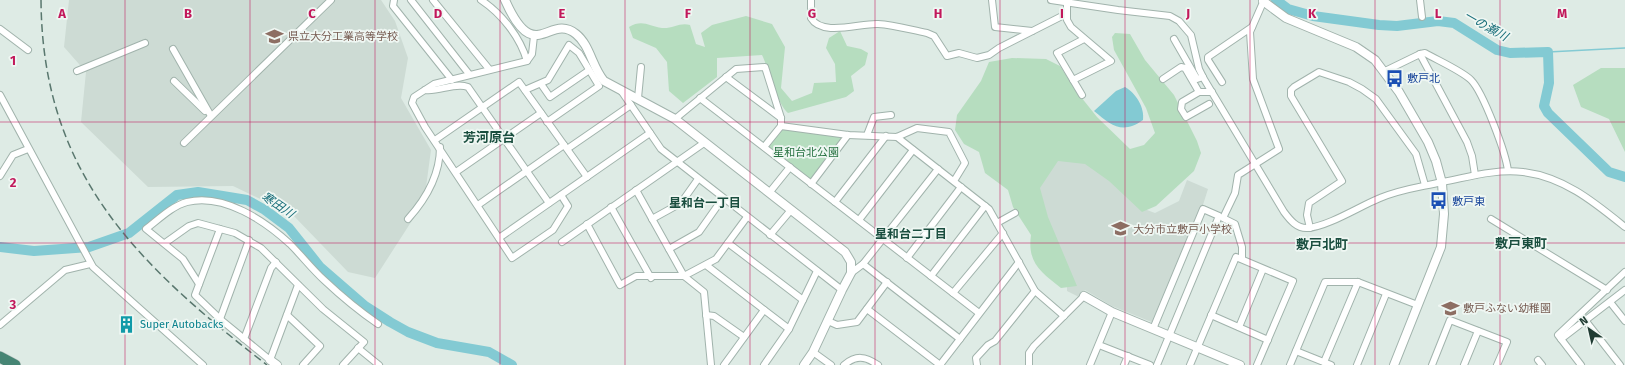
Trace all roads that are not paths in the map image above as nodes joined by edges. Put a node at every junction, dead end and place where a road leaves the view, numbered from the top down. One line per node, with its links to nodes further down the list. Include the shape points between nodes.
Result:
1 (331, 0): 55 (street)
2 (394, 0): 35 (street, via 393,6)
3 (411, 0): 31 (street)
4 (433, 0): 27 (street)
5 (481, 0): 25 (street, via 493,9 517,37)
6 (505, 0): 18 (street, via 520,27)
7 (811, 0): 17 (street, via 811,18 819,26 832,28 878,24 928,33 934,36 947,56 959,53 983,57)
8 (992, 0): 17 (street, via 995,27)
9 (1051, 0): 11 (street)
10 (1420, 0): 14 (street)
11 (1067, 1): 13 (street); 33 (street, via 1170,16 1180,21 1191,35)
12 (1263, 1): 15 (street); 30 (street, via 1286,18 1324,32 1361,50)
13 (1066, 14): 17 (street); 19 (street, via 1071,27)
14 (1422, 17)
15 (1252, 27): 39 (street, via 1208,57); 75 (street, via 1250,32 1253,79 1279,149)
16 (0, 29): 23 (street)
17 (1033, 31)
18 (534, 36): 25 (street, via 532,54); 38 (street, via 565,28 576,34 583,43)
19 (1084, 39): 36 (street, via 1057,53); 36 (street, via 1111,61)
20 (1174, 40): 33 (street, via 1197,79)
21 (144, 43): 28 (street)
22 (173, 49): 55 (street)
23 (28, 50)
24 (1420, 54): 30 (street); 81 (street, via 1425,53 1471,80 1498,136); 82 (street, via 1467,142)
25 (527, 61): 27 (street)
26 (641, 66): 48 (street)
27 (489, 69): 31 (street)
28 (77, 71)
29 (588, 71): 38 (street); 40 (street, via 550,97); 40 (street, via 579,53 569,45 551,76)
30 (1385, 71): 86 (street, via 1428,142)
31 (469, 74): 35 (street)
32 (726, 77): 49 (street); 56 (street); 56 (street, via 736,69 765,67)
33 (1202, 77): 45 (street)
34 (1163, 79): 44 (street, via 1181,67 1186,68)
35 (452, 80): 41 (street, via 434,84)
36 (1073, 80): 47 (street)
37 (174, 81): 55 (street)
38 (600, 82): 43 (street); 58 (street)
39 (1222, 82)
40 (541, 84): 42 (street)
41 (425, 90): 52 (street, via 462,85 468,87); 66 (street, via 414,97 412,103)
42 (525, 90): 52 (street, via 519,82); 53 (street)
43 (622, 91): 48 (street); 51 (street)
44 (1199, 92): 45 (street); 50 (street, via 1182,102 1181,109 1186,117)
45 (1212, 92): 75 (street)
46 (0, 95): 72 (street)
47 (1082, 95)
48 (638, 98): 57 (street)
49 (700, 98): 57 (street); 71 (street)
50 (1209, 104)
51 (631, 105): 60 (street); 69 (street)
52 (482, 107): 65 (street); 66 (street)
53 (541, 113): 58 (street); 65 (street)
54 (891, 115): 62 (street, via 874,117)
55 (211, 116): 67 (street)
56 (781, 118): 59 (street)
57 (675, 119): 68 (street)
58 (548, 122): 69 (street)
59 (781, 126): 61 (street); 71 (street)
60 (650, 133): 74 (street, via 661,149); 83 (street)
61 (848, 135): 62 (street); 87 (street)
62 (867, 136): 63 (street)
63 (886, 136): 64 (street); 94 (street)
64 (896, 137): 73 (street); 85 (street, via 917,128 949,132 965,163)
65 (504, 139): 78 (street); 80 (street)
66 (435, 140): 70 (street)
67 (184, 142)
68 (704, 143): 74 (street); 91 (street)
69 (567, 146): 78 (street); 83 (street)
70 (440, 148): 80 (street); 102 (street, via 440,160 429,192)
71 (764, 148): 76 (street)
72 (28, 149): 79 (street, via 13,155); 124 (street)
73 (914, 150): 77 (street); 105 (street)
74 (676, 162): 84 (street); 90 (street)
75 (1255, 164): 109 (street, via 1290,220 1303,228); 121 (street, via 1238,175 1235,193 1223,218 1235,224 1242,247)
76 (790, 167): 87 (street); 91 (street)
77 (938, 169): 85 (street); 114 (street)
78 (526, 171): 95 (street); 96 (street)
79 (1, 172)
80 (456, 172): 96 (street)
81 (1508, 172): 82 (street); 108 (street, via 1533,174 1562,183 1589,198)
82 (1474, 175): 86 (street)
83 (587, 177): 92 (street)
84 (698, 179): 93 (street); 103 (street, via 681,203)
85 (954, 181): 89 (street)
86 (1442, 182): 88 (street); 207 (street, via 1444,214 1441,247)
87 (811, 184): 94 (street)
88 (1424, 185): 109 (street, via 1394,192); 109 (street, via 1416,154 1376,99 1362,88 1319,72 1294,87 1291,96 1342,181 1309,203 1307,215)
89 (961, 187): 97 (street); 120 (street)
90 (636, 190): 98 (street); 103 (street)
91 (769, 193): 99 (street)
92 (561, 195): 95 (street); 113 (street, via 568,206 553,230 512,258)
93 (723, 198): 101 (street); 119 (street, via 699,232)
94 (835, 202): 105 (street)
95 (549, 203): 113 (street)
96 (478, 205): 113 (street)
97 (985, 206): 106 (street); 132 (street)
98 (611, 207): 107 (street); 133 (street)
99 (791, 210): 112 (street); 130 (street, via 845,252 852,262)
100 (1015, 213): 106 (street)
101 (747, 217): 112 (street); 118 (street)
102 (408, 219)
103 (652, 219): 119 (street)
104 (1491, 219): 139 (street)
105 (859, 220): 114 (street)
106 (997, 223): 111 (street)
107 (587, 224): 116 (street); 133 (street, via 620,284 636,276)
108 (1625, 227)
109 (1310, 228)
110 (220, 229): 115 (street); 117 (street, via 198,224 189,226); 136 (street)
111 (1003, 233): 123 (street); 142 (street)
112 (770, 234): 128 (street)
113 (499, 238)
114 (883, 239): 120 (street); 125 (street)
115 (249, 240): 122 (street); 156 (street)
116 (562, 242)
117 (165, 243): 136 (street, via 183,259); 160 (street, via 146,229 186,202 208,201 240,210 283,238 325,281)
118 (728, 243): 126 (street, via 716,259); 145 (street)
119 (668, 249): 131 (street)
120 (907, 258): 132 (street)
121 (1242, 259): 127 (street); 154 (street, via 1236,257)
122 (276, 262): 137 (street); 168 (street, via 271,268)
123 (1019, 262): 141 (street); 151 (street)
124 (89, 263): 161 (street, via 65,270); 182 (street)
125 (863, 264): 130 (street); 134 (street)
126 (706, 265): 131 (street); 149 (street)
127 (1263, 268): 162 (street); 171 (street, via 1293,281)
128 (817, 270): 138 (street); 145 (street)
129 (1625, 272): 139 (street)
130 (851, 273): 138 (street)
131 (684, 276): 133 (street); 153 (street, via 704,292)
132 (931, 276): 142 (street)
133 (651, 278)
134 (887, 282): 148 (street); 169 (street)
135 (1358, 282): 143 (street); 175 (street, via 1325,282); 180 (street)
136 (200, 284): 156 (street, via 195,295)
137 (298, 285): 152 (street); 174 (street, via 364,342)
138 (842, 290): 158 (street)
139 (1607, 290): 170 (street, via 1561,331 1558,335)
140 (1625, 290): 146 (street)
141 (1035, 291): 155 (street); 195 (street, via 996,341 988,345 976,358)
142 (953, 293): 151 (street)
143 (1386, 294): 147 (street); 206 (street)
144 (1084, 296): 150 (street); 155 (street)
145 (803, 300): 163 (street)
146 (1610, 302): 157 (street); 159 (street)
147 (1415, 304)
148 (867, 309): 158 (street, via 857,322 837,325); 194 (street)
149 (764, 310): 163 (street); 167 (street)
150 (1112, 312): 164 (street); 172 (street)
151 (979, 313): 169 (street)
152 (287, 315): 179 (street); 184 (street, via 320,346)
153 (706, 315): 167 (street, via 714,316); 187 (street)
154 (1211, 315): 162 (street); 173 (street)
155 (1064, 316): 196 (street, via 1034,346 1029,354)
156 (220, 319): 168 (street)
157 (1585, 320): 170 (street); 212 (street)
158 (828, 321): 176 (street)
159 (1625, 321)
160 (378, 324)
161 (0, 325)
162 (1239, 327): 171 (street)
163 (790, 329): 189 (street)
164 (1153, 329): 166 (street); 166 (street, via 1203,209 1219,216)
165 (1478, 331): 208 (street, via 1450,320); 209 (street); 210 (street, via 1507,342)
166 (1169, 336): 173 (street); 200 (street)
167 (744, 338): 188 (street)
168 (244, 339): 179 (street)
169 (960, 339): 194 (street)
170 (1561, 339): 211 (street)
171 (1268, 340): 203 (street)
172 (1099, 344): 177 (street); 197 (street)
173 (1198, 347): 201 (street); 202 (street)
174 (358, 348): 185 (street); 186 (street)
175 (1296, 351): 180 (street); 204 (street)
176 (813, 352): 190 (street); 191 (street)
177 (1128, 356): 198 (street); 199 (street)
178 (0, 357): 181 (highway)
179 (270, 360): 183 (street)
180 (1324, 362): 205 (street)
181 (15, 365)
182 (202, 365)
183 (278, 365)
184 (303, 365)
185 (343, 365)
186 (379, 365)
187 (711, 365)
188 (724, 365)
189 (764, 365)
190 (804, 365)
191 (831, 365)
192 (844, 365): 193 (street, via 851,359 860,357 869,358)
193 (878, 365)
194 (940, 365)
195 (977, 365)
196 (1028, 365)
197 (1090, 365)
198 (1124, 365)
199 (1150, 365)
200 (1157, 365)
201 (1190, 365)
202 (1240, 365)
203 (1257, 365)
204 (1290, 365)
205 (1331, 365)
206 (1357, 365)
207 (1394, 365)
208 (1432, 365)
209 (1464, 365)
210 (1497, 365)
211 (1581, 365)
212 (1620, 365)

